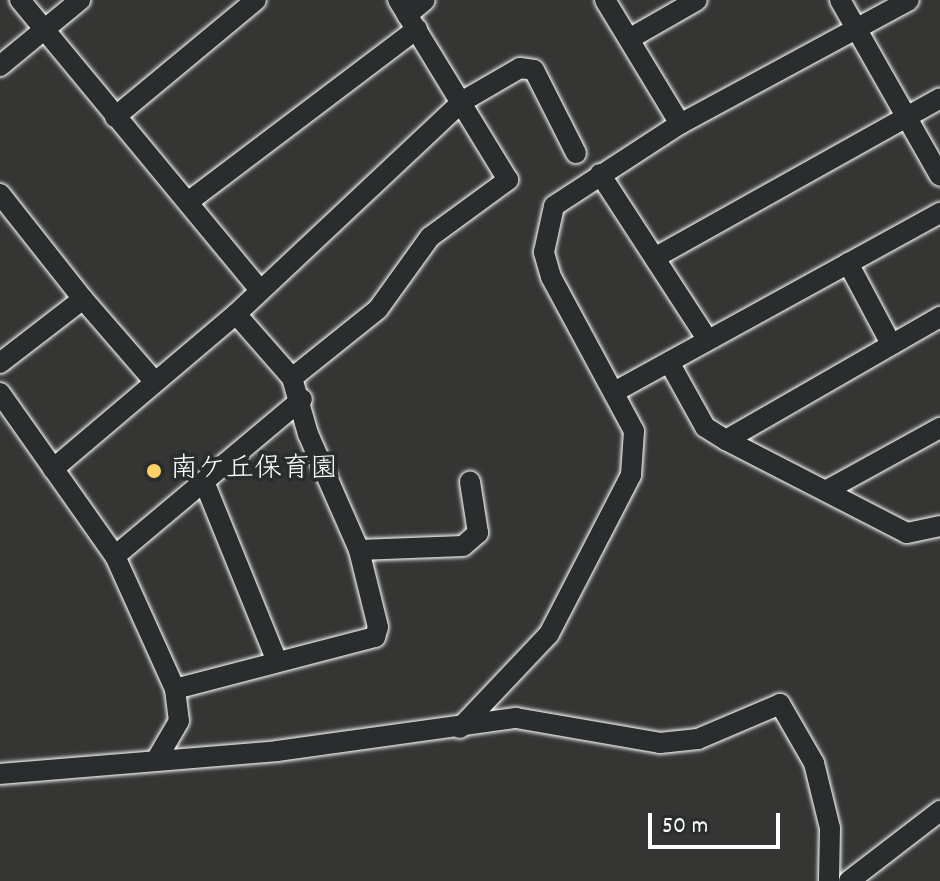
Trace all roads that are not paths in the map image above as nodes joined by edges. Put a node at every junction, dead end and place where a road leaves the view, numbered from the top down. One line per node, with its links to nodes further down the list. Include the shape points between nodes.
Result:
1 (20, 0): 10 (street)
2 (80, 0): 10 (street)
3 (256, 0): 17 (street)
4 (425, 0): 9 (street)
5 (605, 0): 12 (street)
6 (697, 0): 12 (street)
7 (840, 0): 11 (street)
8 (909, 0): 11 (street)
9 (407, 15): 15 (street); 23 (street)
10 (43, 29): 13 (street); 17 (street)
11 (857, 29): 16 (street); 18 (street)
12 (629, 39): 18 (street)
13 (0, 66)
14 (940, 98): 16 (street)
15 (463, 101): 19 (street, via 520,68 534,70); 27 (street); 35 (street, via 508,180 430,237 378,309)
16 (906, 116): 21 (street); 25 (street)
17 (115, 117): 23 (street)
18 (680, 124): 20 (street)
19 (576, 153)
20 (600, 174): 25 (street); 37 (street, via 554,206 544,252 551,277)
21 (940, 176)
22 (0, 194): 28 (street)
23 (188, 202): 27 (street)
24 (940, 213): 26 (street)
25 (656, 257): 31 (street)
26 (848, 263): 31 (street); 32 (street)
27 (259, 289): 29 (street)
28 (83, 299): 34 (street); 36 (street)
29 (236, 314): 35 (street); 36 (street)
30 (940, 317): 32 (street)
31 (708, 340): 33 (street)
32 (891, 344): 41 (street)
33 (669, 362): 37 (street); 41 (street, via 705,427)
34 (0, 363)
35 (292, 378): 39 (street)
36 (154, 381): 42 (street)
37 (616, 391): 51 (street, via 634,431 631,475 549,634)
38 (0, 393): 42 (street)
39 (302, 399): 44 (street); 47 (street, via 308,434)
40 (940, 428): 45 (street)
41 (726, 440): 45 (street)
42 (53, 469): 48 (street)
43 (470, 482): 47 (street, via 478,533 463,546)
44 (205, 484): 48 (street); 49 (street)
45 (829, 489): 46 (street, via 907,533)
46 (940, 526)
47 (359, 550): 49 (street, via 375,637)
48 (115, 556): 50 (street)
49 (277, 661): 50 (street)
50 (175, 689): 52 (street, via 179,721)
51 (460, 728): 52 (street); 55 (street, via 516,718 660,743 698,739 780,704 814,763 830,828)
52 (158, 757): 53 (street)
53 (0, 774)
54 (940, 811): 56 (street)
55 (829, 881)
56 (849, 881)

